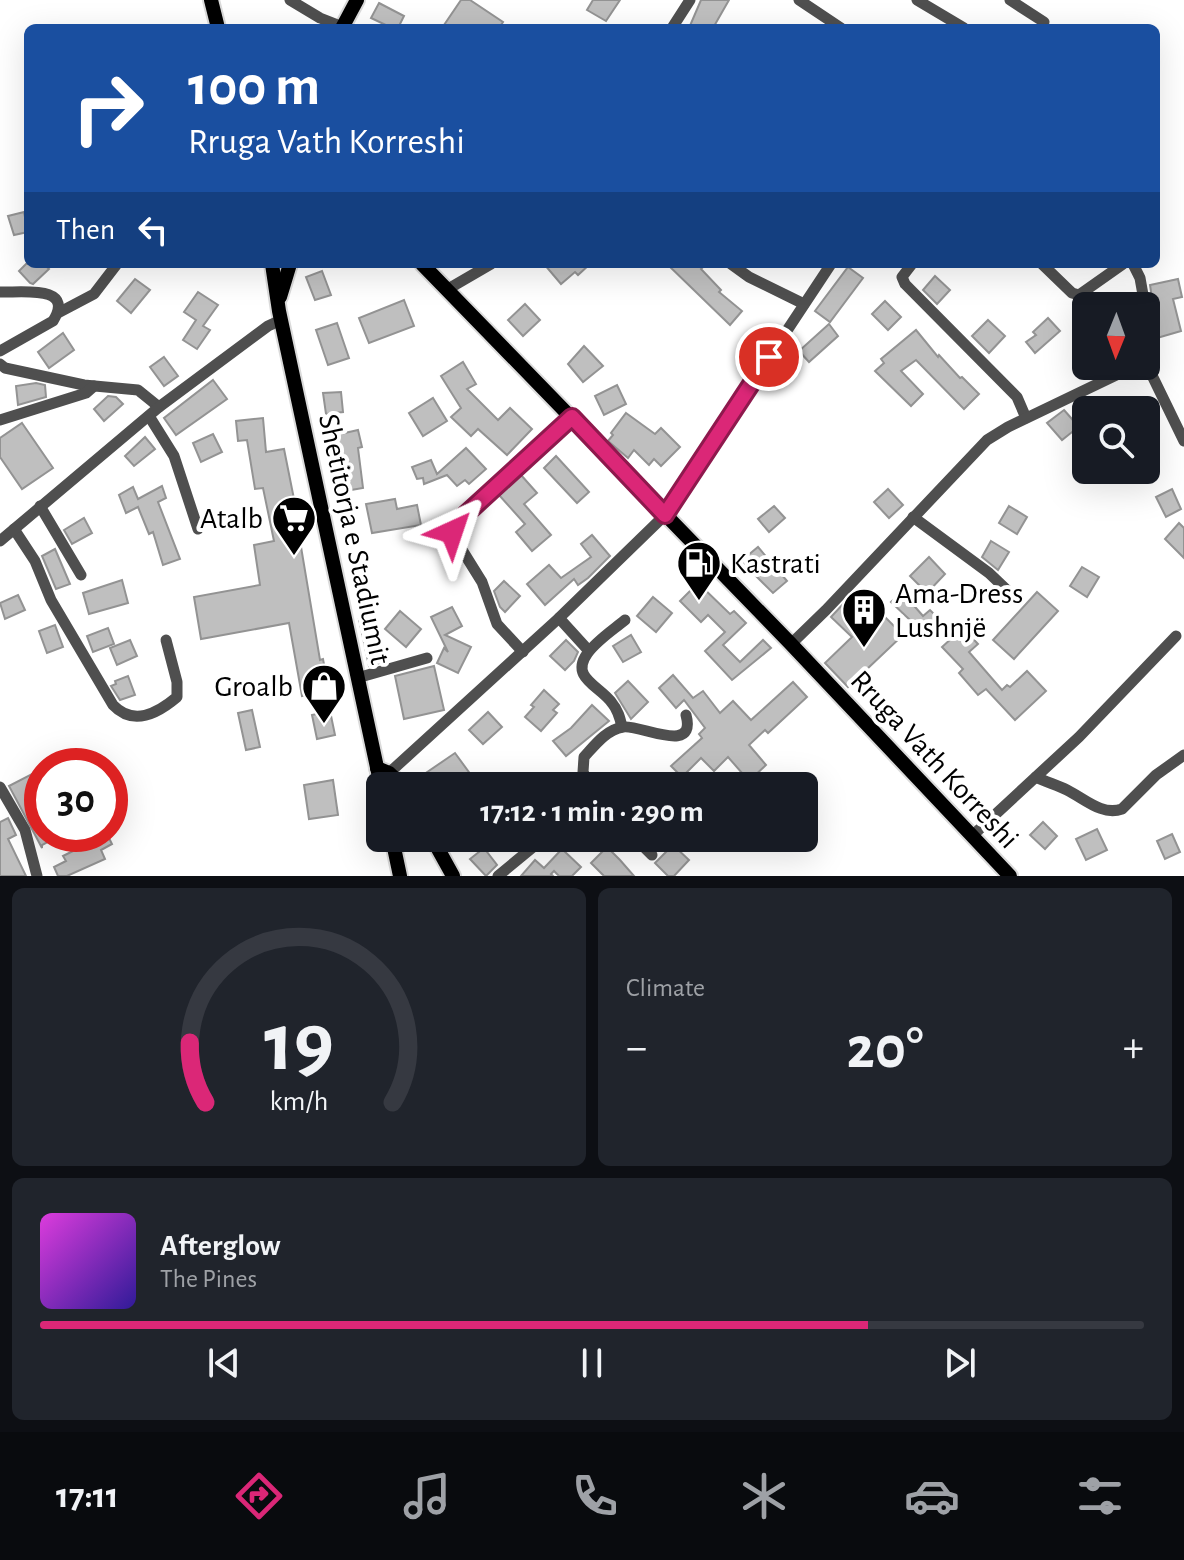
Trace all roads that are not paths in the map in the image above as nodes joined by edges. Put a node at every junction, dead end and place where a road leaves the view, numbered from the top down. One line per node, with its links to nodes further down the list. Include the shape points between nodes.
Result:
1 (211, 0): 10 (main road)
2 (290, 0): 8 (street)
3 (357, 0): 12 (main road)
4 (690, 0): 13 (street)
5 (799, 0): 14 (street)
6 (917, 0): 15 (street)
7 (1010, 0): 9 (street)
8 (302, 3): 11 (street)
9 (1044, 22)
10 (217, 24)
11 (334, 24)
12 (345, 24)
13 (675, 24)
14 (835, 24)
15 (957, 24)
16 (114, 268): 32 (street, via 94,294)
17 (273, 268): 30 (main road, Shetitorja e Stadiumit)
18 (289, 268): 30 (main road, Shetitorja e Stadiumit)
19 (426, 268): 27 (main road, Rruga Vath Korreshi)
20 (484, 268): 27 (street)
21 (737, 268): 31 (street)
22 (828, 268): 31 (street)
23 (909, 268): 42 (street, via 902,277 905,284 1017,397)
24 (1046, 268): 25 (street, via 1079,295)
25 (1117, 268)
26 (1135, 268): 29 (street)
27 (448, 289): 41 (main road, Rruga Vath Korreshi)
28 (0, 292): 32 (street, via 46,292 54,297)
29 (1142, 292)
30 (279, 301): 33 (main road, Shetitorja e Stadiumit)
31 (804, 304): 46 (street)
32 (58, 313): 34 (street)
33 (281, 320): 39 (street); 61 (main road, Shetitorja e Stadiumit)
34 (0, 351)
35 (0, 364): 38 (street)
36 (1106, 380): 42 (street)
37 (1154, 380): 44 (street)
38 (94, 386): 39 (street, via 138,390); 43 (street)
39 (159, 407): 40 (street)
40 (149, 416): 45 (street); 49 (street, via 174,456)
41 (572, 417): 46 (main road, Rruga Vath Korreshi); 59 (street, via 454,525 454,537 482,582 497,624)
42 (1026, 418): 47 (street, via 987,440)
43 (0, 420)
44 (1184, 441)
45 (40, 506): 48 (street); 51 (street)
46 (665, 515): 53 (street); 57 (main road, Rruga Vath Korreshi)
47 (913, 517): 52 (street); 57 (street)
48 (14, 529): 50 (street); 56 (street, via 122,714 149,714 177,697)
49 (198, 529)
50 (0, 541)
51 (81, 575)
52 (1010, 593)
53 (559, 618): 58 (street); 59 (street)
54 (625, 620): 58 (street)
55 (1176, 636): 68 (street)
56 (166, 640)
57 (791, 644): 70 (main road, Rruga Vath Korreshi)
58 (589, 651): 63 (street, via 581,663 584,679 612,703)
59 (523, 652): 66 (street)
60 (427, 658): 61 (street)
61 (357, 678): 65 (main road, Shetitorja e Stadiumit)
62 (686, 715): 63 (street, via 686,732 679,736)
63 (622, 727): 67 (street, via 584,757)
64 (1184, 755): 68 (street, via 1116,811 1101,809)
65 (382, 772)
66 (388, 772)
67 (583, 772)
68 (1036, 777): 70 (street)
69 (0, 787): 76 (street, via 25,830)
70 (972, 836): 80 (main road, Rruga Vath Korreshi)
71 (395, 852): 77 (main road)
72 (440, 852): 78 (main road)
73 (527, 852): 79 (street)
74 (649, 852): 75 (street)
75 (652, 855)
76 (37, 876)
77 (400, 876)
78 (453, 876)
79 (498, 876)
80 (1010, 876)

